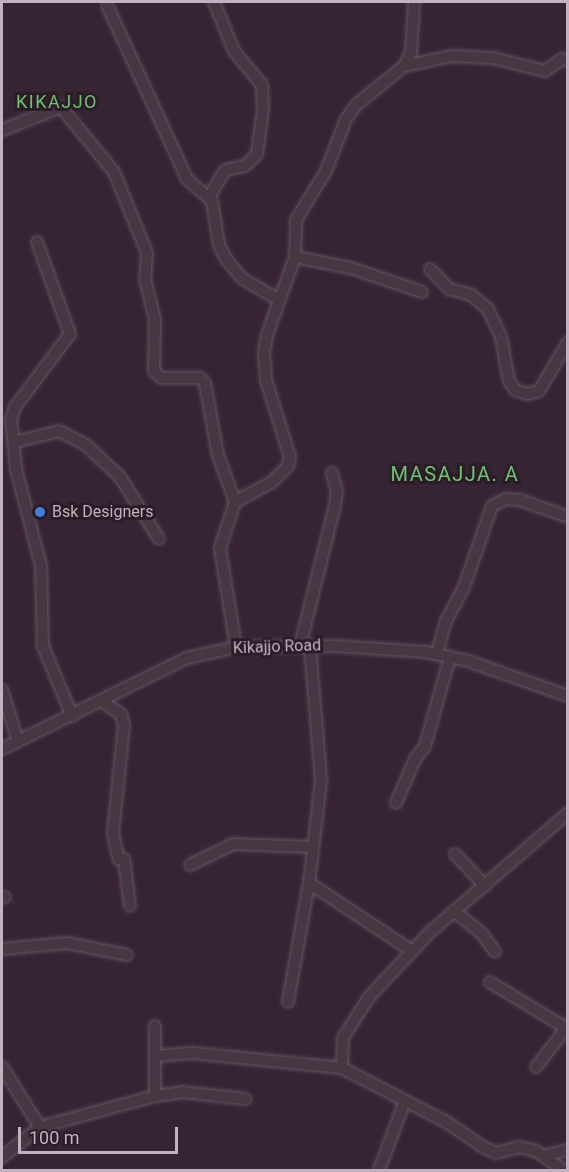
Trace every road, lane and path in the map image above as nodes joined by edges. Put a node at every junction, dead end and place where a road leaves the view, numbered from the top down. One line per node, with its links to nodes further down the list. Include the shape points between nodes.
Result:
1 (214, 2): 7 (street, via 234,51 262,85 263,109 257,154 245,166 225,170)
2 (414, 2): 5 (street, via 411,53)
3 (107, 5): 7 (street, via 182,170 191,184)
4 (567, 60): 5 (street, via 562,58 545,71 493,58 462,56)
5 (404, 66): 9 (street, via 368,93 346,119 326,171 296,220)
6 (2, 130): 16 (street, via 60,107 114,172 147,254 145,279 156,320 154,371 168,380 203,379 218,455)
7 (209, 197): 12 (street, via 226,259 243,279)
8 (37, 242): 14 (street, via 70,334 12,411)
9 (295, 257): 11 (street, via 351,268); 12 (street)
10 (430, 269): 13 (street, via 449,289 471,295 488,309 501,337 509,381 515,390 527,394 540,391)
11 (422, 292)
12 (279, 300): 16 (street, via 267,335 264,367 290,457 280,477)
13 (567, 342)
14 (15, 442): 18 (street, via 59,431 86,446 120,477); 26 (street, via 16,469 41,566 43,646)
15 (332, 473): 19 (street, via 337,492)
16 (235, 502): 20 (street, via 220,548)
17 (567, 518): 21 (street, via 520,500 506,499 492,506 464,587 446,621)
18 (159, 539)
19 (305, 646): 20 (street, Kikajjo Road); 21 (street, Kikajjo Road); 31 (street, via 321,781)
20 (236, 647): 25 (street, Kikajjo Road, via 187,658)
21 (437, 654): 22 (street, Kikajjo Road)
22 (450, 657): 24 (street, Kikajjo Road); 29 (street, via 425,746 415,759)
23 (2, 690): 27 (street)
24 (566, 694)
25 (102, 702): 26 (street, Kikajjo Road); 36 (street, via 121,714 124,725 113,834 119,859 124,859)
26 (72, 716): 27 (street, Kikajjo Road)
27 (18, 741): 28 (street, Kikajjo Road)
28 (2, 749)
29 (396, 803)
30 (567, 813): 35 (street)
31 (312, 847): 33 (street, via 232,844); 34 (street)
32 (455, 854): 35 (street)
33 (190, 865)
34 (309, 883): 39 (street); 43 (street)
35 (484, 886): 37 (street)
36 (130, 906)
37 (454, 911): 39 (street); 40 (street, via 482,934)
38 (2, 949): 41 (street, via 67,943)
39 (411, 951): 49 (street, via 348,1026)
40 (495, 952)
41 (127, 955)
42 (490, 982): 45 (street)
43 (288, 1002)
44 (155, 1026): 46 (street)
45 (567, 1027): 47 (street)
46 (156, 1056): 49 (street, via 192,1053); 50 (street)
47 (536, 1066)
48 (2, 1067): 53 (street)
49 (342, 1068): 52 (street)
50 (155, 1096): 51 (street, via 182,1092); 53 (street)
51 (246, 1099)
52 (405, 1101): 55 (street, via 496,1153 520,1147); 57 (street)
53 (40, 1127): 56 (street)
54 (567, 1150): 55 (street)
55 (546, 1155): 58 (street)
56 (2, 1157)
57 (379, 1170)
58 (563, 1170)

